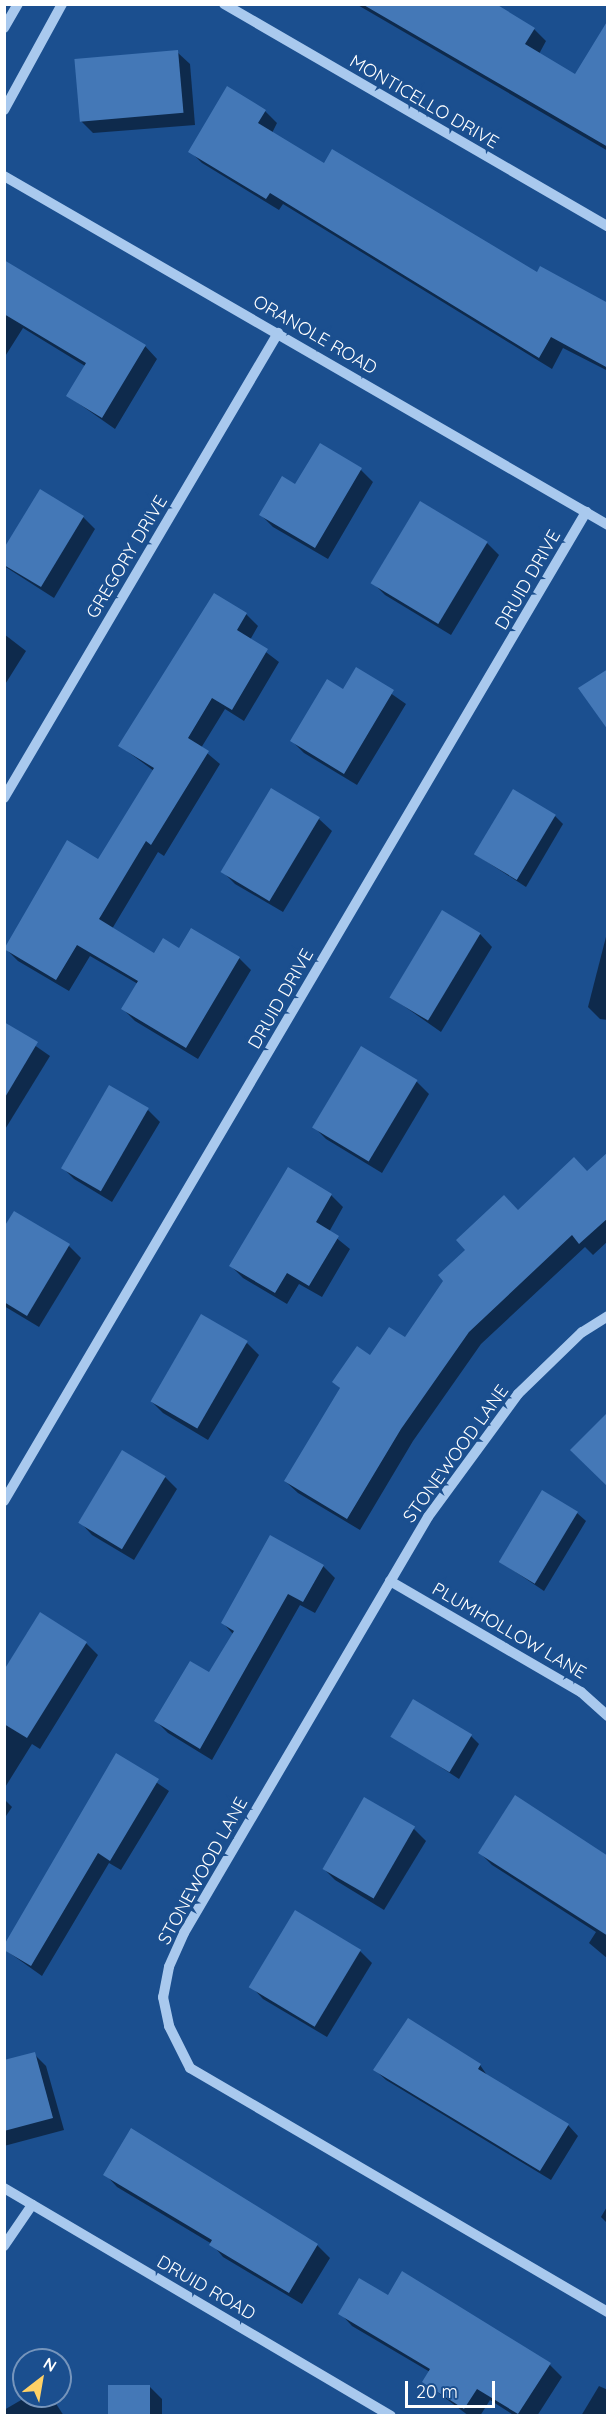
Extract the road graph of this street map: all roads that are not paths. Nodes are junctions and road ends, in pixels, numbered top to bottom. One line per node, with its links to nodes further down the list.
1 (18, 4): 4 (street)
2 (62, 4): 5 (street)
3 (224, 4): 7 (street, MONTICELLO DRIVE)
4 (4, 28)
5 (4, 110)
6 (4, 176): 8 (street, ORANOLE ROAD)
7 (608, 227)
8 (278, 333): 9 (street, ORANOLE ROAD); 11 (street, GREGORY DRIVE)
9 (586, 512): 10 (street, ORANOLE ROAD); 13 (street, DRUID DRIVE)
10 (608, 525)
11 (4, 798)
12 (608, 1316): 14 (street, STONEWOOD LANE)
13 (4, 1502)
14 (390, 1581): 15 (street, PLUMHOLLOW LANE); 19 (street, STONEWOOD LANE)
15 (608, 1716)
16 (4, 2188): 17 (street, DRUID ROAD)
17 (32, 2205): 18 (street); 20 (street, DRUID ROAD)
18 (4, 2246)
19 (608, 2312)
20 (391, 2415)

